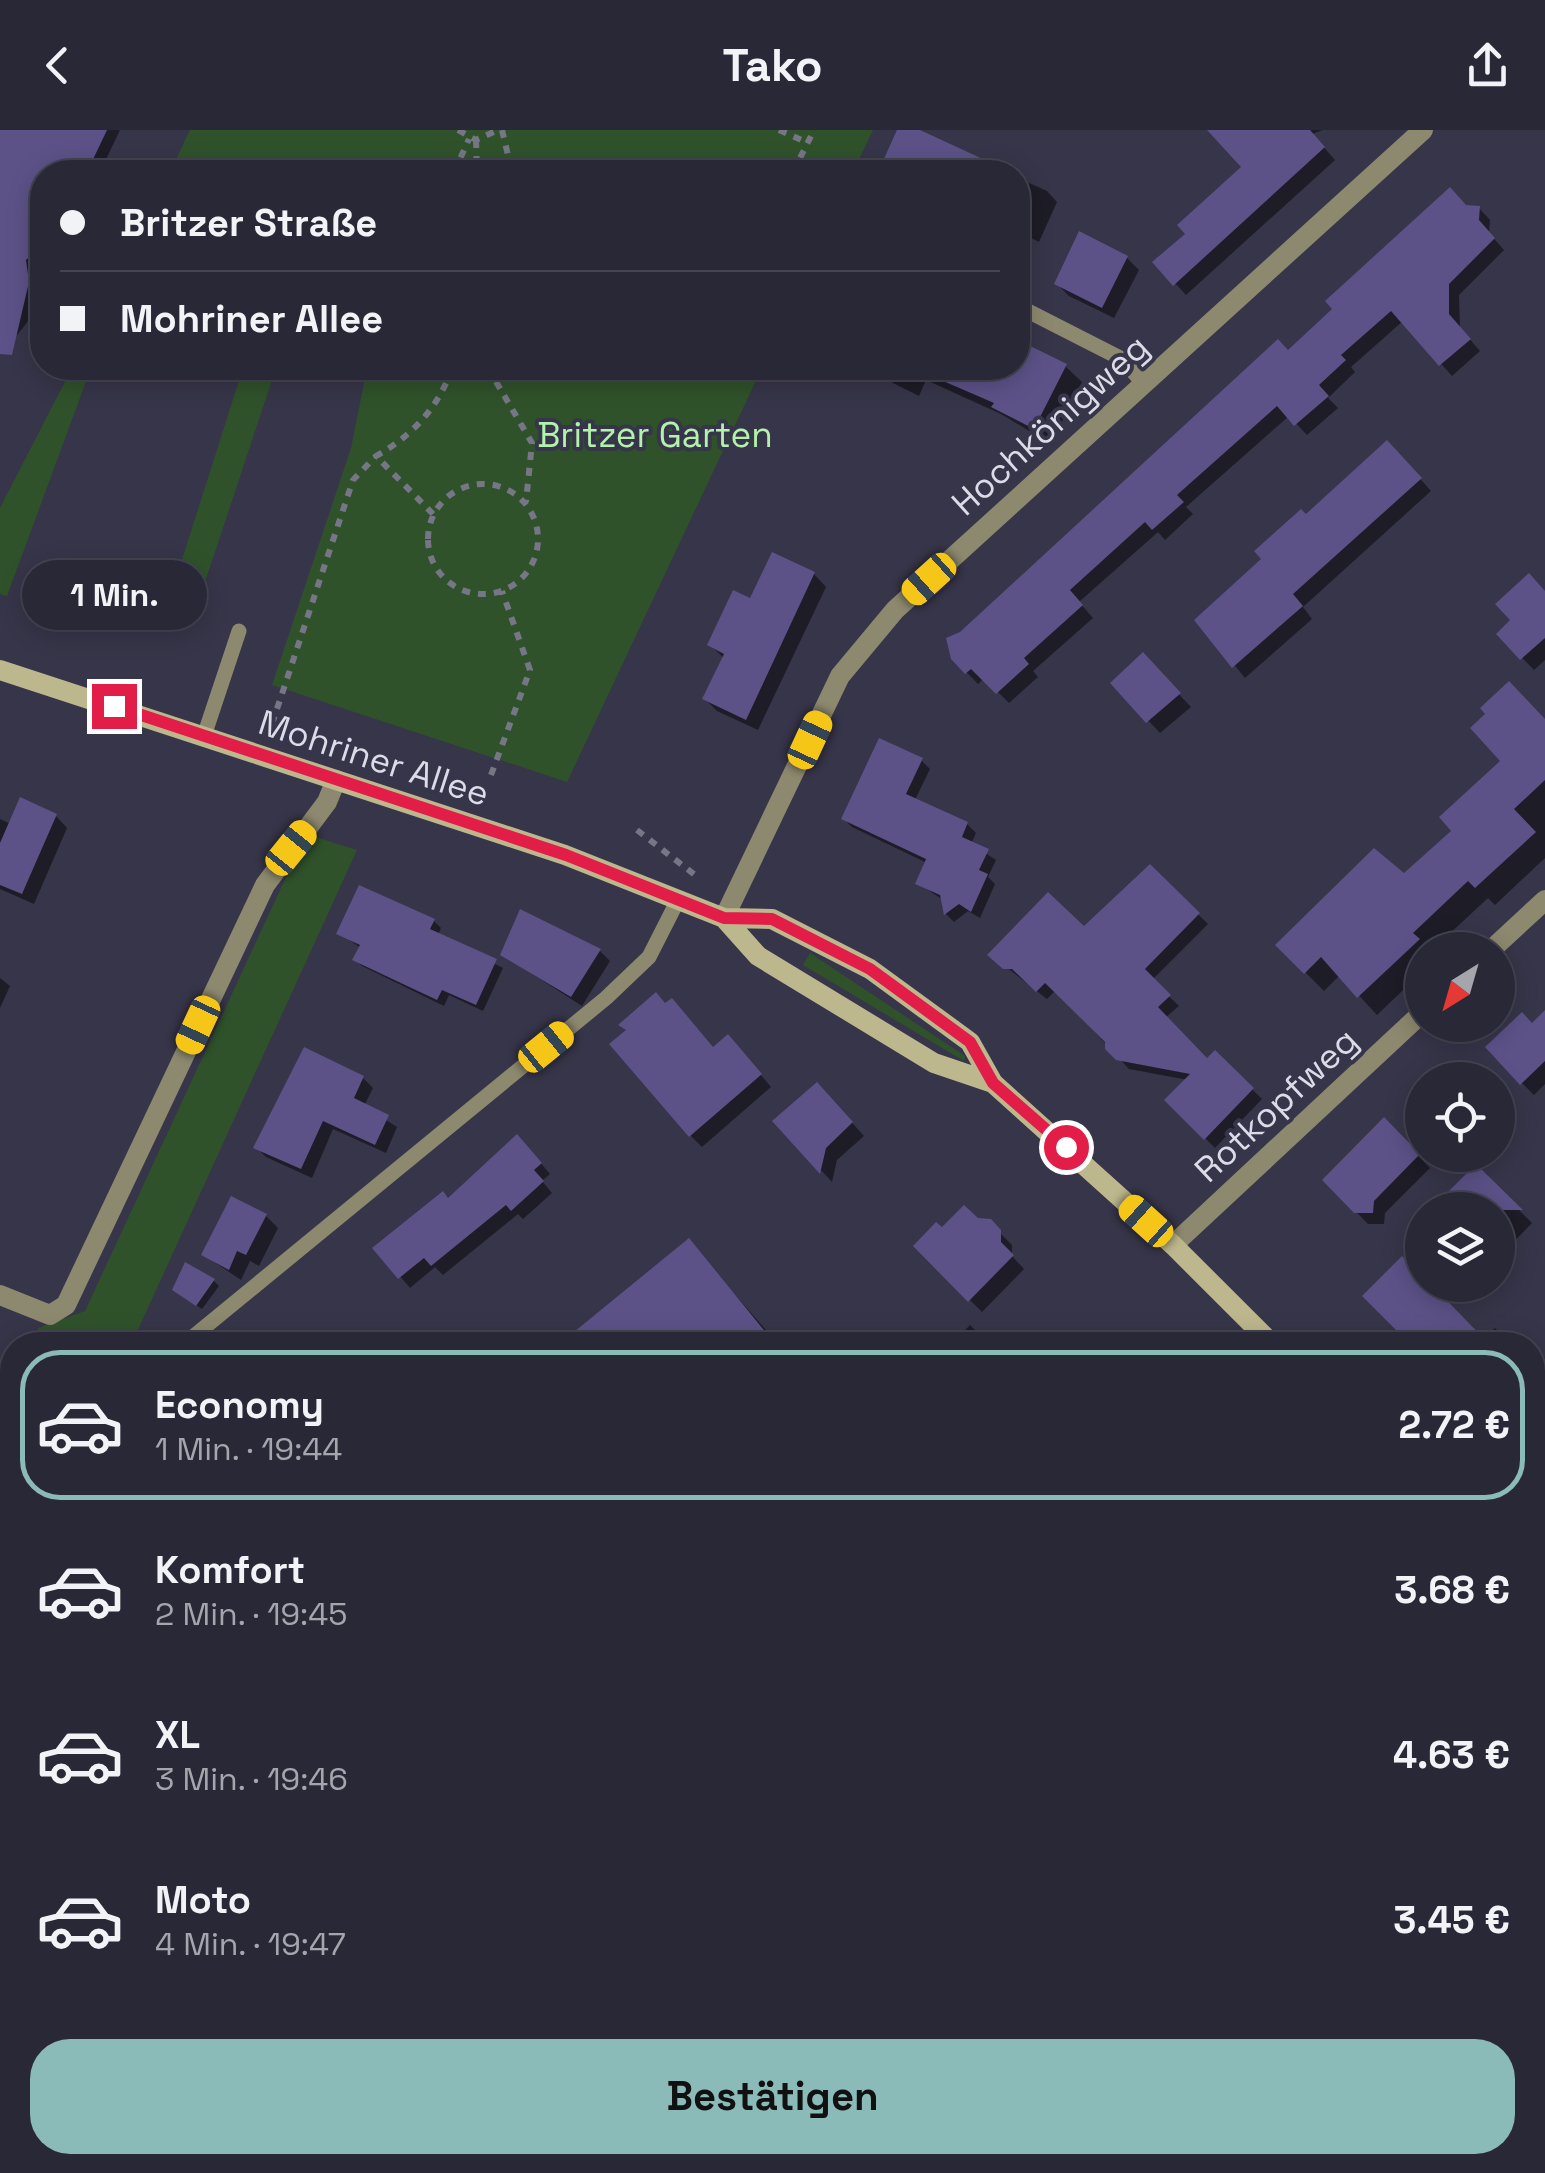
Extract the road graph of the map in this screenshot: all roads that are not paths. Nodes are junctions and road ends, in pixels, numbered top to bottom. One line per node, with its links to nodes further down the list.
1 (1423, 130): 3 (street, Hochkönigweg)
2 (1030, 312): 3 (lane)
3 (1144, 384): 10 (street, Hochkönigweg)
4 (239, 630): 6 (lane)
5 (0, 670): 6 (main road, Mohriner Allee)
6 (204, 736): 7 (main road, Mohriner Allee)
7 (336, 780): 8 (main road, Mohriner Allee); 15 (street)
8 (678, 900): 10 (main road, Mohriner Allee); 16 (lane)
9 (1545, 900): 11 (street)
10 (724, 918): 13 (main road); 13 (main road)
11 (1510, 932)
12 (1405, 1029): 14 (street, Rotkopfweg)
13 (993, 1083): 14 (main road)
14 (1174, 1245): 17 (main road)
15 (0, 1295)
16 (199, 1332)
17 (1260, 1332)

